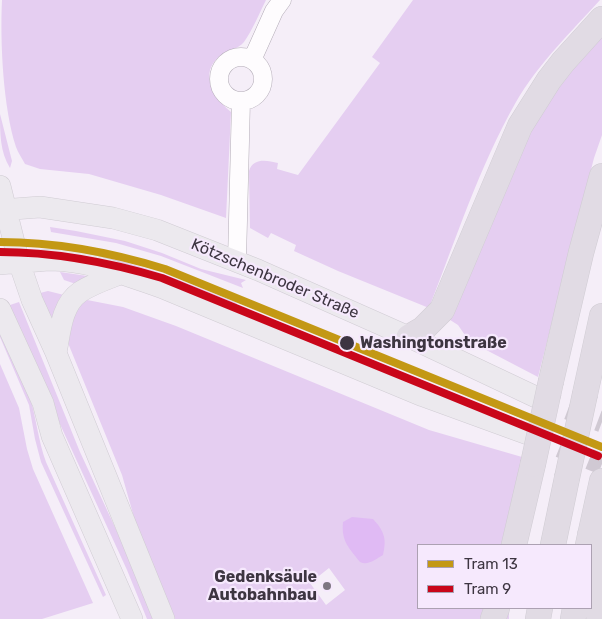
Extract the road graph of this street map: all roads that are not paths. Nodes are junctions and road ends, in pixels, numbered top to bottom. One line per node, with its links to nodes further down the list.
1 (282, 0): 3 (street)
2 (602, 19): 13 (highway)
3 (252, 60): 4 (street); 4 (street)
4 (240, 101): 8 (street)
5 (602, 176): 15 (highway)
6 (0, 186): 7 (main road)
7 (2, 210): 8 (main road, Kötzschenbroder Straße); 9 (main road)
8 (237, 260): 13 (main road, Kötzschenbroder Straße)
9 (10, 263): 10 (main road); 14 (main road)
10 (120, 274): 14 (main road); 16 (main road)
11 (0, 309): 22 (main road)
12 (602, 316): 20 (highway, bridge)
13 (409, 337): 15 (main road, Kötzschenbroder Straße)
14 (56, 353): 23 (main road)
15 (544, 389): 19 (highway, bridge)
16 (530, 435)
17 (601, 486): 18 (highway)
18 (589, 540)
19 (514, 544)
20 (553, 544)
21 (592, 564): 24 (highway)
22 (132, 619)
23 (164, 619)
24 (599, 619)

